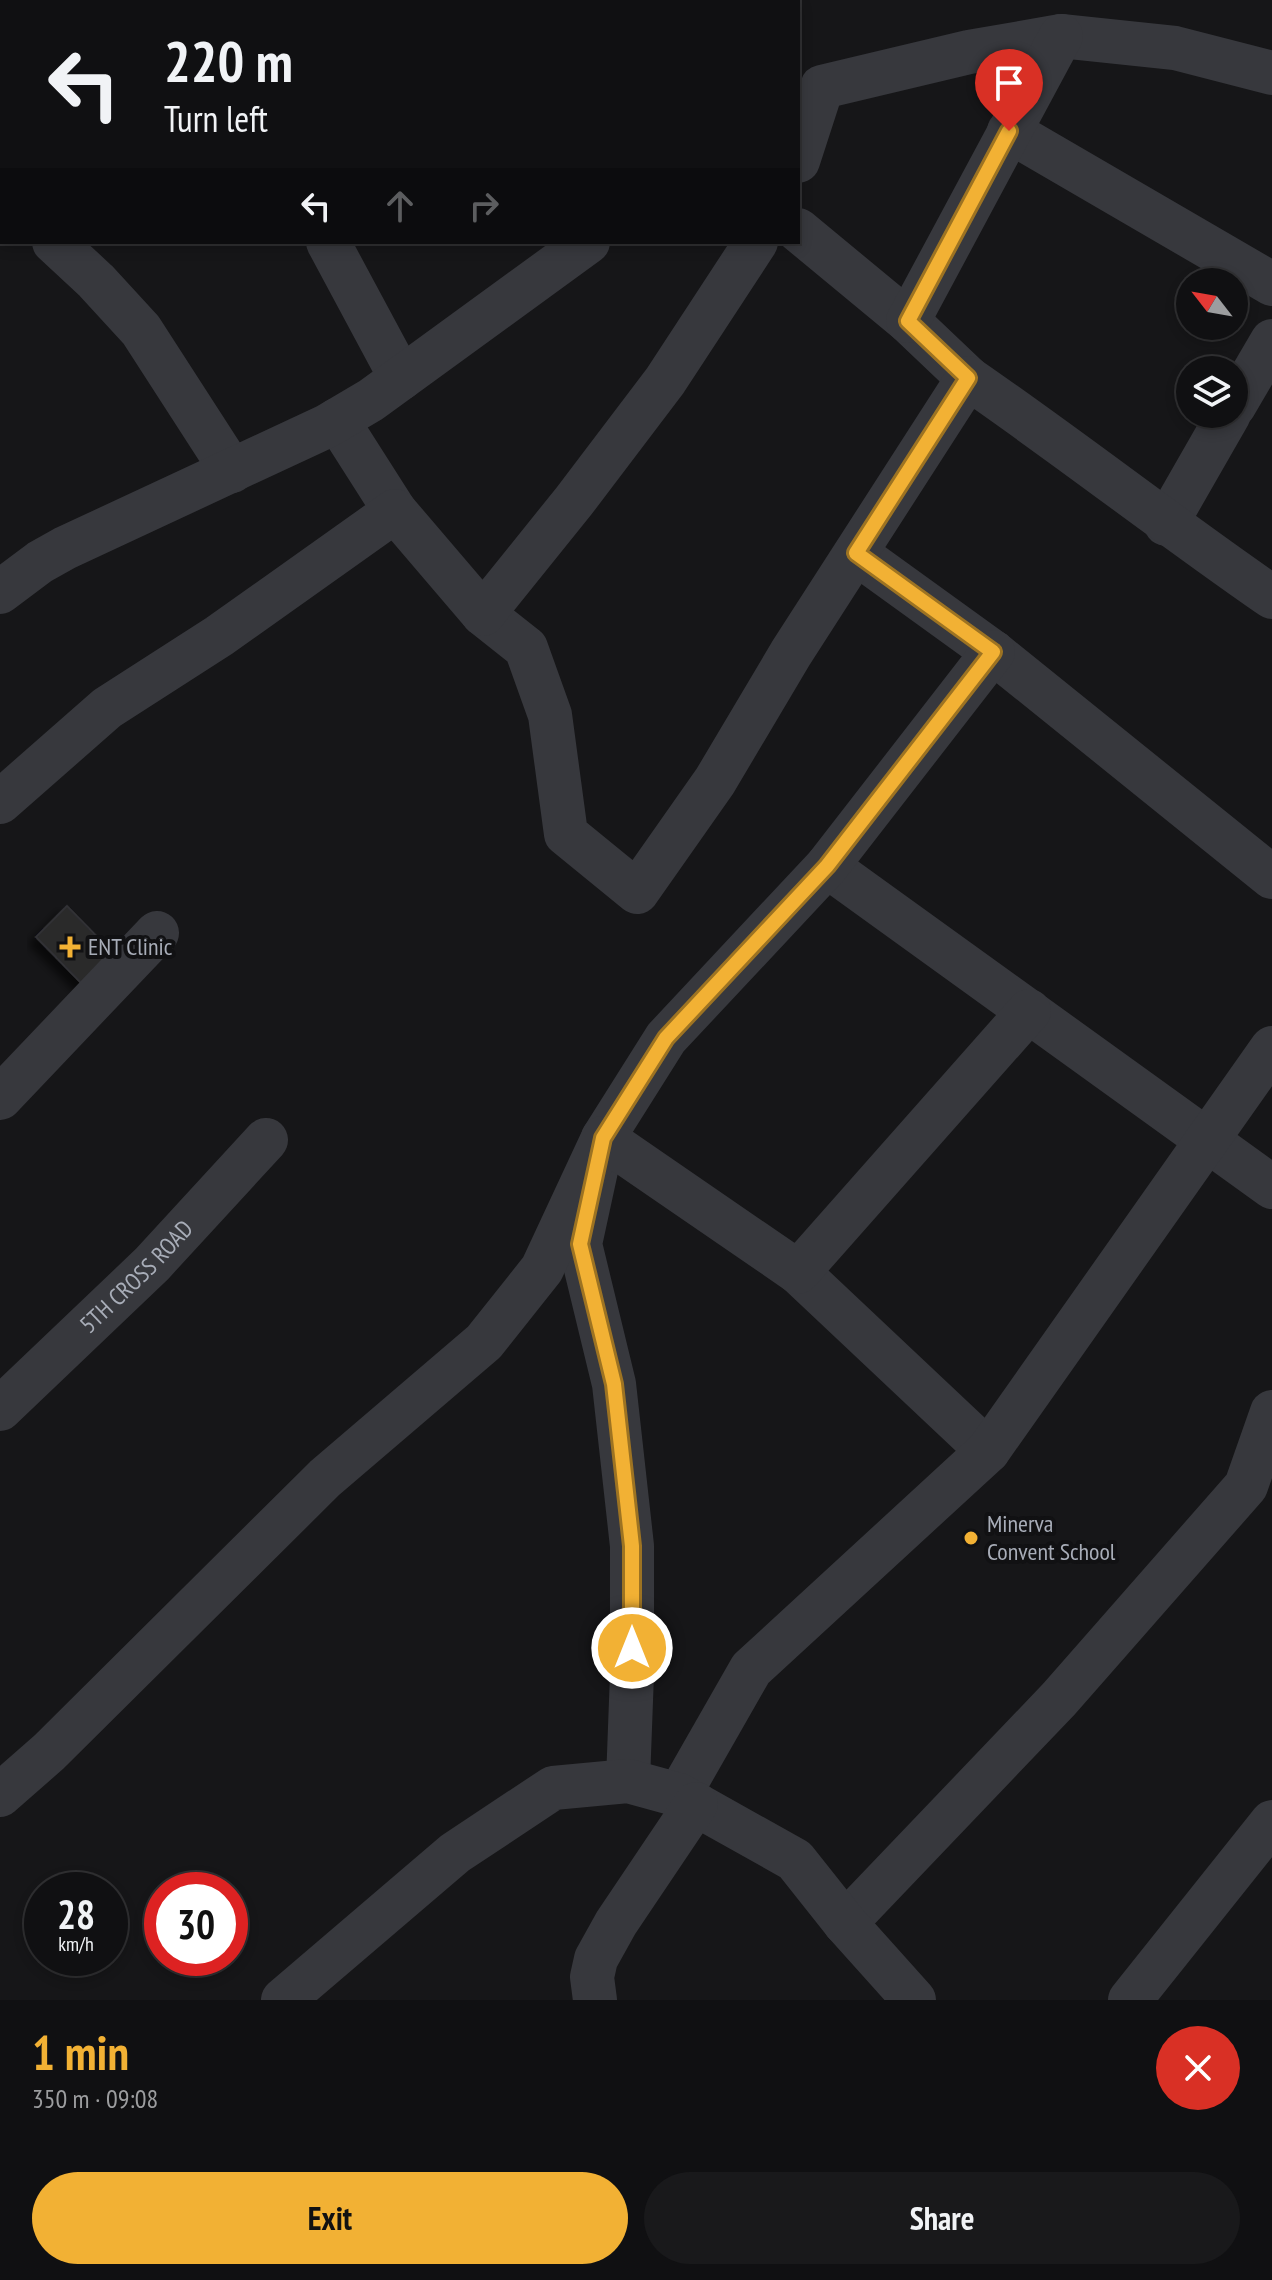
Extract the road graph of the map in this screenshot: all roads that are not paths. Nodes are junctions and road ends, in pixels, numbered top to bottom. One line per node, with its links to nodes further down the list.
1 (1061, 36): 2 (street); 3 (street); 4 (street)
2 (1272, 73)
3 (810, 92): 5 (street)
4 (1009, 131): 11 (street); 12 (street)
5 (800, 150)
6 (800, 232): 12 (street)
7 (56, 244): 19 (street)
8 (329, 244): 14 (street)
9 (585, 244): 14 (street)
10 (755, 244): 25 (street)
11 (1272, 284)
12 (908, 321): 15 (street)
13 (1272, 341): 16 (street)
14 (401, 378): 17 (street)
15 (968, 378): 21 (street); 22 (street)
16 (1248, 382)
17 (332, 423): 19 (street); 20 (street)
18 (1221, 428): 21 (street)
19 (232, 471): 23 (street)
20 (395, 511): 25 (street); 27 (street)
21 (1166, 524): 24 (street)
22 (856, 553): 25 (street); 26 (street)
23 (0, 592)
24 (1272, 597)
25 (483, 614)
26 (993, 652): 28 (street); 29 (street)
27 (0, 802)
28 (827, 866): 31 (street); 34 (street)
29 (1272, 877)
30 (157, 933): 33 (street)
31 (1029, 1011): 36 (street); 38 (street)
32 (1272, 1048): 36 (street)
33 (0, 1098)
34 (603, 1138): 38 (street); 42 (street); 43 (street)
35 (266, 1140): 39 (street, 5TH CROSS ROAD)
36 (1205, 1140): 37 (street); 41 (street)
37 (1272, 1187)
38 (798, 1272): 41 (street)
39 (0, 1409)
40 (1272, 1412): 46 (street)
41 (988, 1451): 44 (street)
42 (628, 1781): 44 (street); 47 (street)
43 (0, 1795)
44 (687, 1799): 46 (street); 48 (street)
45 (1272, 1822): 50 (street)
46 (845, 1923): 49 (street)
47 (283, 2000)
48 (595, 2000)
49 (914, 2000)
50 (1130, 2000)

